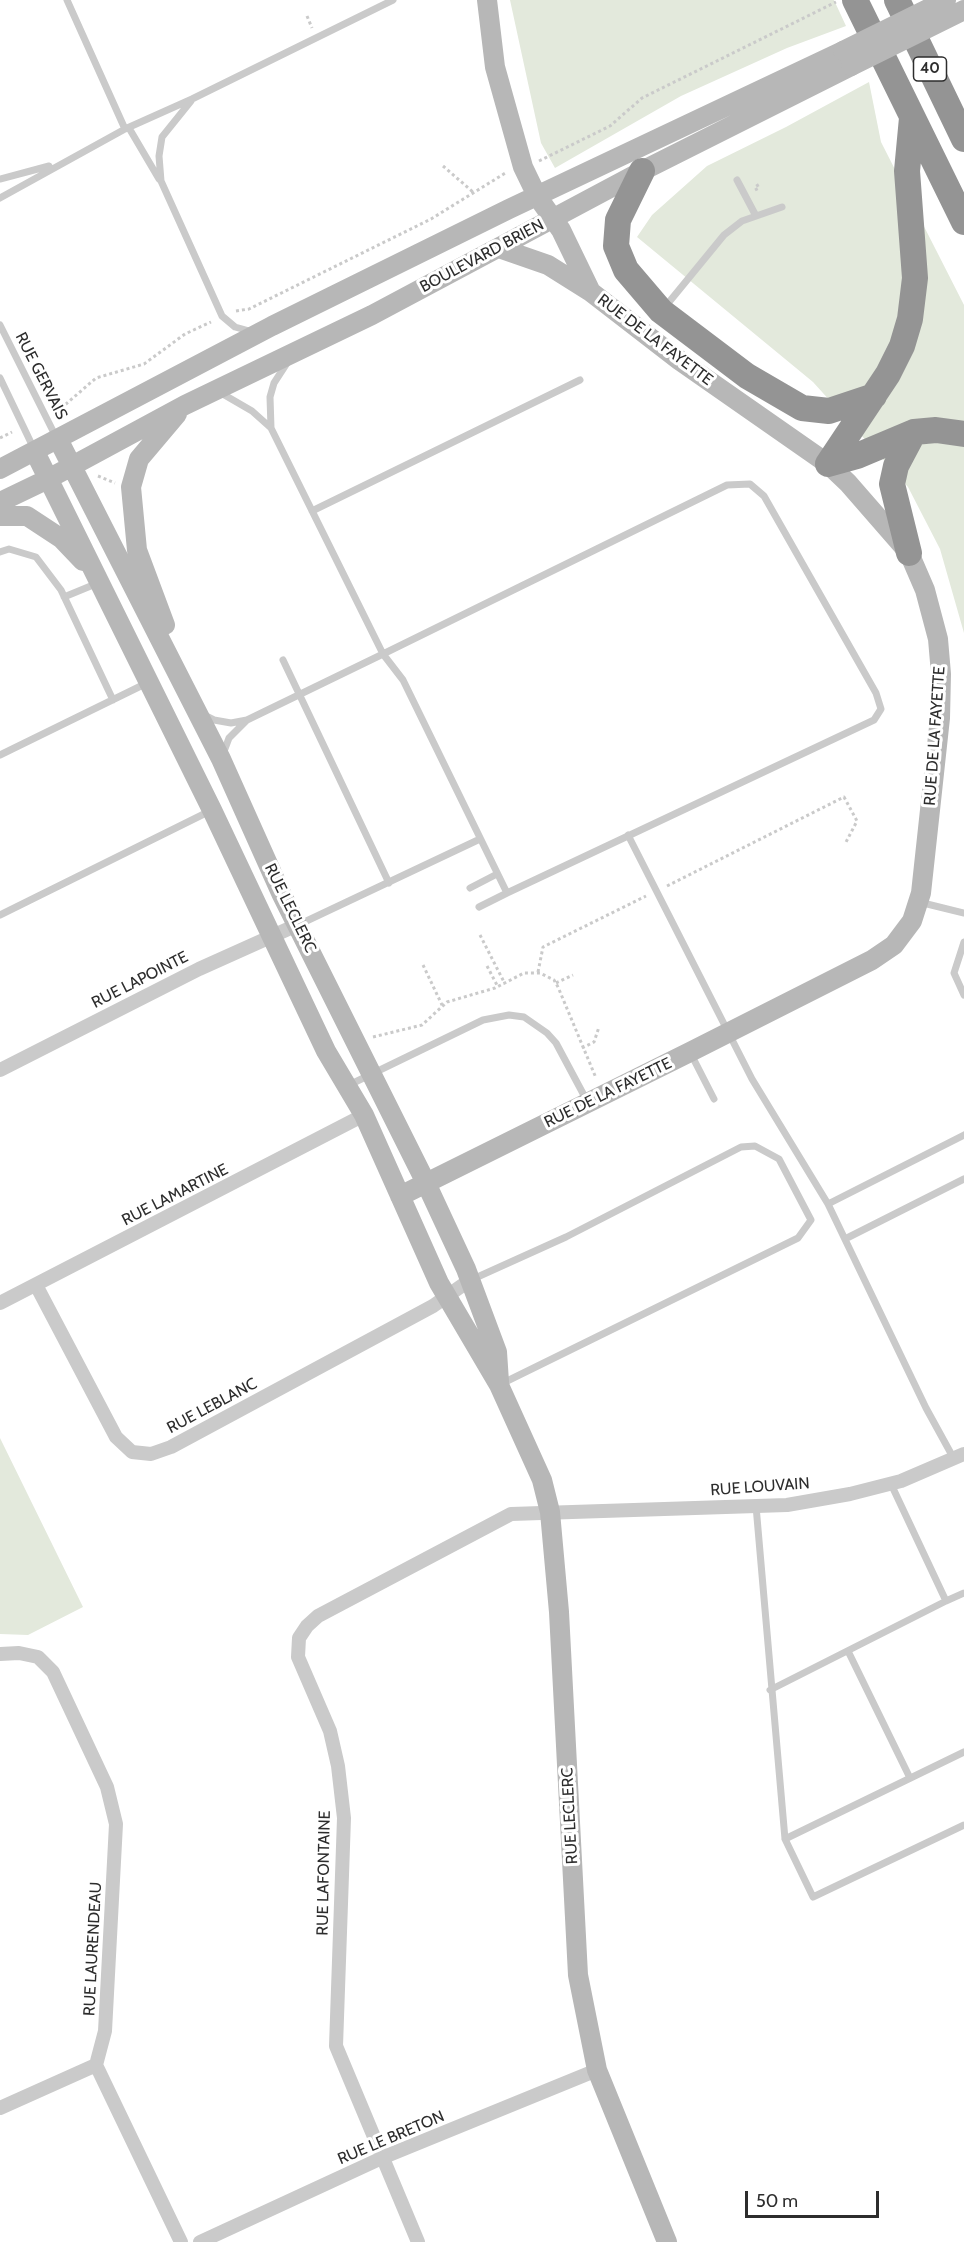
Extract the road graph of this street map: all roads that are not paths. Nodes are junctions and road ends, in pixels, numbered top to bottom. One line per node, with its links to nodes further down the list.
1 (67, 0): 11 (lane)
2 (393, 0): 9 (lane)
3 (487, 0): 18 (street, RUE DE LA FAYETTE)
4 (855, 0): 10 (highway)
5 (897, 0): 12 (highway, 40)
6 (946, 0): 8 (street, BOULEVARD BRIEN, bridge)
7 (964, 10): 8 (street, BOULEVARD BRIEN, bridge)
8 (847, 59): 14 (street, BOULEVARD BRIEN); 18 (street, BOULEVARD BRIEN)
9 (192, 99): 11 (lane); 17 (lane)
10 (912, 118): 23 (highway); 33 (highway)
11 (127, 128): 13 (lane); 17 (lane)
12 (964, 139)
13 (57, 164): 15 (lane); 19 (lane)
14 (642, 171): 22 (street, BOULEVARD BRIEN); 26 (highway)
15 (0, 179)
16 (737, 180): 21 (lane)
17 (161, 181): 28 (lane)
18 (537, 196): 22 (street, RUE DE LA FAYETTE); 28 (street, BOULEVARD BRIEN)
19 (0, 198)
20 (782, 207): 21 (lane)
21 (756, 216): 26 (lane)
22 (554, 218): 24 (street, BOULEVARD BRIEN); 25 (street, RUE DE LA FAYETTE)
23 (964, 222)
24 (499, 248): 25 (street); 29 (street, BOULEVARD BRIEN)
25 (591, 292): 40 (street, RUE DE LA FAYETTE)
26 (661, 311): 33 (highway)
27 (0, 325): 38 (lane, RUE GERVAIS)
28 (272, 326): 38 (street, BOULEVARD BRIEN)
29 (292, 354): 32 (street, BOULEVARD BRIEN); 35 (lane)
30 (0, 378): 39 (lane)
31 (580, 380): 45 (lane)
32 (217, 391): 34 (street, BOULEVARD BRIEN); 35 (lane)
33 (874, 396): 40 (highway)
34 (185, 405): 41 (street, BOULEVARD BRIEN); 53 (street)
35 (271, 428): 45 (lane)
36 (914, 432): 37 (highway); 40 (highway); 48 (highway)
37 (964, 434)
38 (58, 439): 39 (street, BOULEVARD BRIEN); 41 (street, RUE LECLERC)
39 (35, 452): 42 (street, BOULEVARD BRIEN); 43 (street, RUE LECLERC)
40 (828, 464): 48 (street, RUE DE LA FAYETTE)
41 (71, 467): 43 (street, BOULEVARD BRIEN); 53 (street, RUE LECLERC)
42 (0, 469)
43 (48, 479): 44 (street, BOULEVARD BRIEN); 49 (street, RUE LECLERC)
44 (0, 502)
45 (312, 511): 51 (lane)
46 (0, 516): 49 (street)
47 (0, 552): 50 (lane)
48 (909, 553): 68 (street, RUE DE LA FAYETTE)
49 (100, 582): 50 (lane); 54 (street, RUE LECLERC)
50 (64, 597): 56 (lane)
51 (383, 654): 55 (lane); 62 (lane); 63 (lane)
52 (283, 660): 55 (lane)
53 (174, 666): 57 (street, RUE LECLERC)
54 (149, 682): 56 (lane); 61 (street, RUE LECLERC)
55 (299, 695): 58 (lane); 65 (lane)
56 (113, 700): 59 (lane)
57 (196, 711): 58 (lane); 60 (street, RUE LECLERC)
58 (247, 720): 60 (lane)
59 (0, 755)
60 (221, 759): 72 (street, RUE LECLERC)
61 (212, 810): 71 (lane); 73 (street, RUE LECLERC)
62 (628, 835): 67 (lane); 76 (lane)
63 (480, 839): 64 (lane); 65 (lane)
64 (498, 874): 66 (lane); 67 (lane)
65 (388, 883): 72 (lane)
66 (470, 888)
67 (507, 893): 69 (lane)
68 (919, 902): 70 (lane); 76 (street, RUE DE LA FAYETTE)
69 (479, 907)
70 (964, 913)
71 (0, 915)
72 (297, 925): 73 (street, RUE LAPOINTE); 79 (street, RUE LECLERC)
73 (272, 936): 78 (street, RUE LAPOINTE); 80 (street, RUE LECLERC)
74 (964, 942): 75 (lane)
75 (964, 995)
76 (727, 1033): 77 (street, RUE DE LA FAYETTE); 88 (lane)
77 (690, 1052): 81 (lane); 82 (street, RUE DE LA FAYETTE)
78 (0, 1070)
79 (373, 1074): 80 (lane); 82 (lane); 86 (street, RUE LECLERC)
80 (347, 1086): 83 (street, RUE LECLERC)
81 (714, 1099)
82 (588, 1104): 86 (street, RUE DE LA FAYETTE)
83 (364, 1115): 87 (street, RUE LECLERC); 91 (street, RUE LAMARTINE)
84 (964, 1135): 88 (lane)
85 (964, 1179): 89 (lane)
86 (426, 1183): 87 (street, RUE DE LA FAYETTE); 90 (street, RUE LECLERC)
87 (400, 1196): 92 (street, RUE LECLERC)
88 (828, 1204): 89 (lane)
89 (845, 1239): 95 (lane)
90 (470, 1280): 92 (street, RUE LEBLANC); 94 (street, RUE LECLERC); 94 (lane)
91 (36, 1286): 92 (street, RUE LEBLANC); 93 (street, RUE LAMARTINE)
92 (447, 1297): 94 (street, RUE LECLERC)
93 (0, 1303)
94 (499, 1385): 98 (street, RUE LECLERC)
95 (959, 1456): 96 (street, RUE LOUVAIN)
96 (891, 1484): 97 (street, RUE LOUVAIN); 100 (lane)
97 (756, 1506): 98 (street, RUE LOUVAIN); 103 (lane)
98 (550, 1512): 109 (street, RUE LECLERC); 111 (street, RUE LAFONTAINE)
99 (964, 1593): 100 (lane)
100 (946, 1601): 101 (lane)
101 (848, 1651): 103 (lane); 105 (lane)
102 (0, 1654): 108 (street, RUE LAURENDEAU)
103 (770, 1690): 107 (lane)
104 (964, 1752): 105 (lane)
105 (910, 1778): 107 (lane)
106 (964, 1825): 107 (lane)
107 (784, 1839)
108 (96, 2065): 110 (street); 112 (street)
109 (597, 2070): 111 (street, RUE LE BRETON); 115 (street, RUE LECLERC)
110 (0, 2108)
111 (384, 2157): 113 (street, RUE LE BRETON); 114 (street, RUE LAFONTAINE)
112 (181, 2242)
113 (200, 2242)
114 (418, 2242)
115 (668, 2242)

